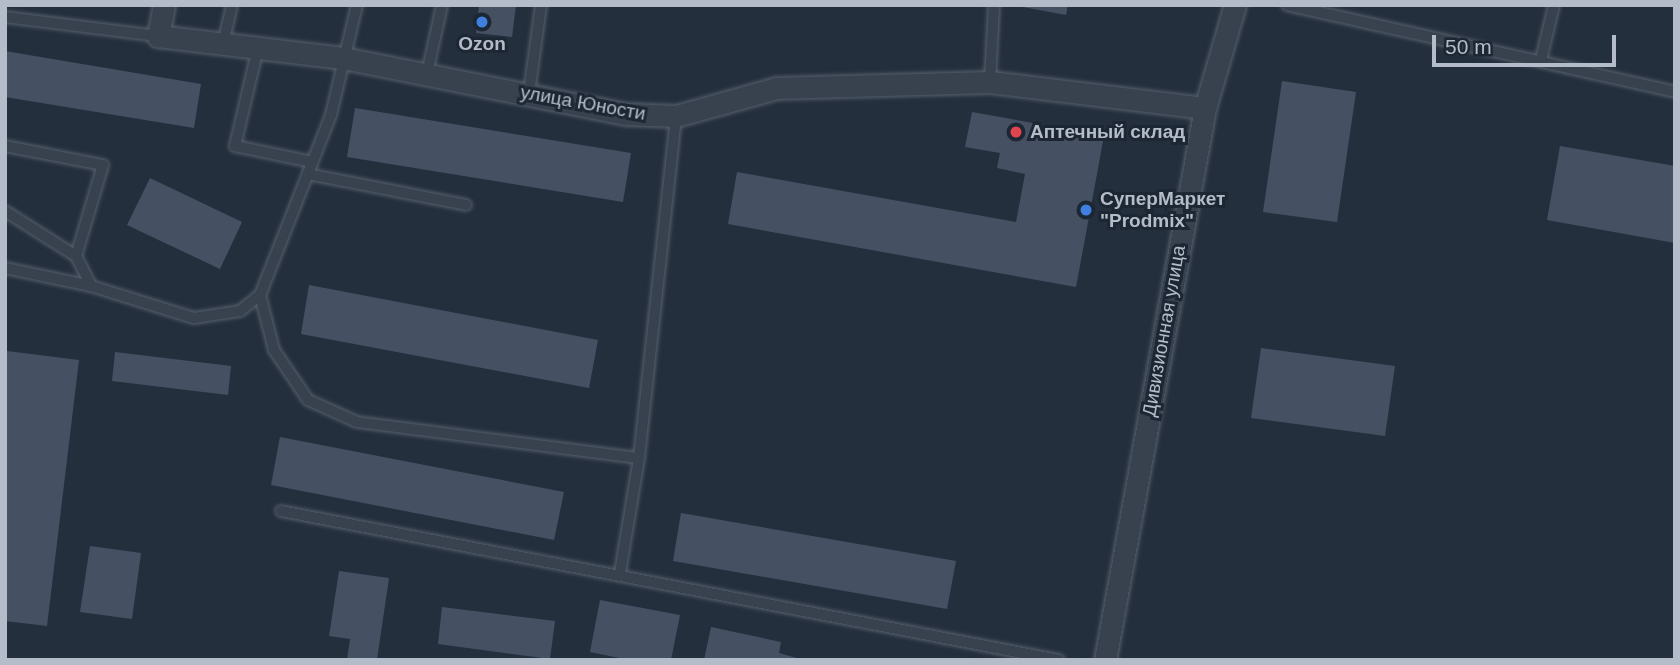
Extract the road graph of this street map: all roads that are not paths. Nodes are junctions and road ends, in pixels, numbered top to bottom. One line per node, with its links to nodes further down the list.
1 (164, 5): 11 (street)
2 (232, 5): 12 (lane)
3 (358, 5): 14 (lane)
4 (442, 5): 16 (lane)
5 (541, 5): 19 (lane)
6 (994, 5): 17 (lane)
7 (1235, 5): 20 (street, Дивизионная улица)
8 (1287, 5): 15 (lane)
9 (1555, 5): 15 (lane)
10 (5, 17): 11 (lane)
11 (158, 36): 12 (street, улица Юности)
12 (223, 44): 13 (street, улица Юности)
13 (258, 48): 14 (street, улица Юности); 23 (lane)
14 (343, 58): 16 (street, улица Юности); 23 (lane)
15 (1541, 60): 18 (lane)
16 (426, 78): 19 (street, улица Юности)
17 (990, 82): 20 (street, улица Юности); 21 (street, улица Юности)
18 (1675, 92)
19 (529, 93): 21 (street, улица Юности)
20 (1205, 108): 35 (street, Дивизионная улица)
21 (676, 116): 31 (lane)
22 (5, 146): 27 (lane)
23 (312, 162): 24 (lane)
24 (308, 173): 25 (lane); 30 (lane)
25 (466, 205)
26 (5, 211): 27 (lane)
27 (76, 256): 29 (lane)
28 (5, 268): 29 (lane)
29 (91, 286): 30 (lane)
30 (260, 295): 31 (lane)
31 (639, 458): 33 (lane)
32 (281, 511): 33 (lane)
33 (620, 573): 34 (lane)
34 (1059, 660)
35 (1105, 660)

